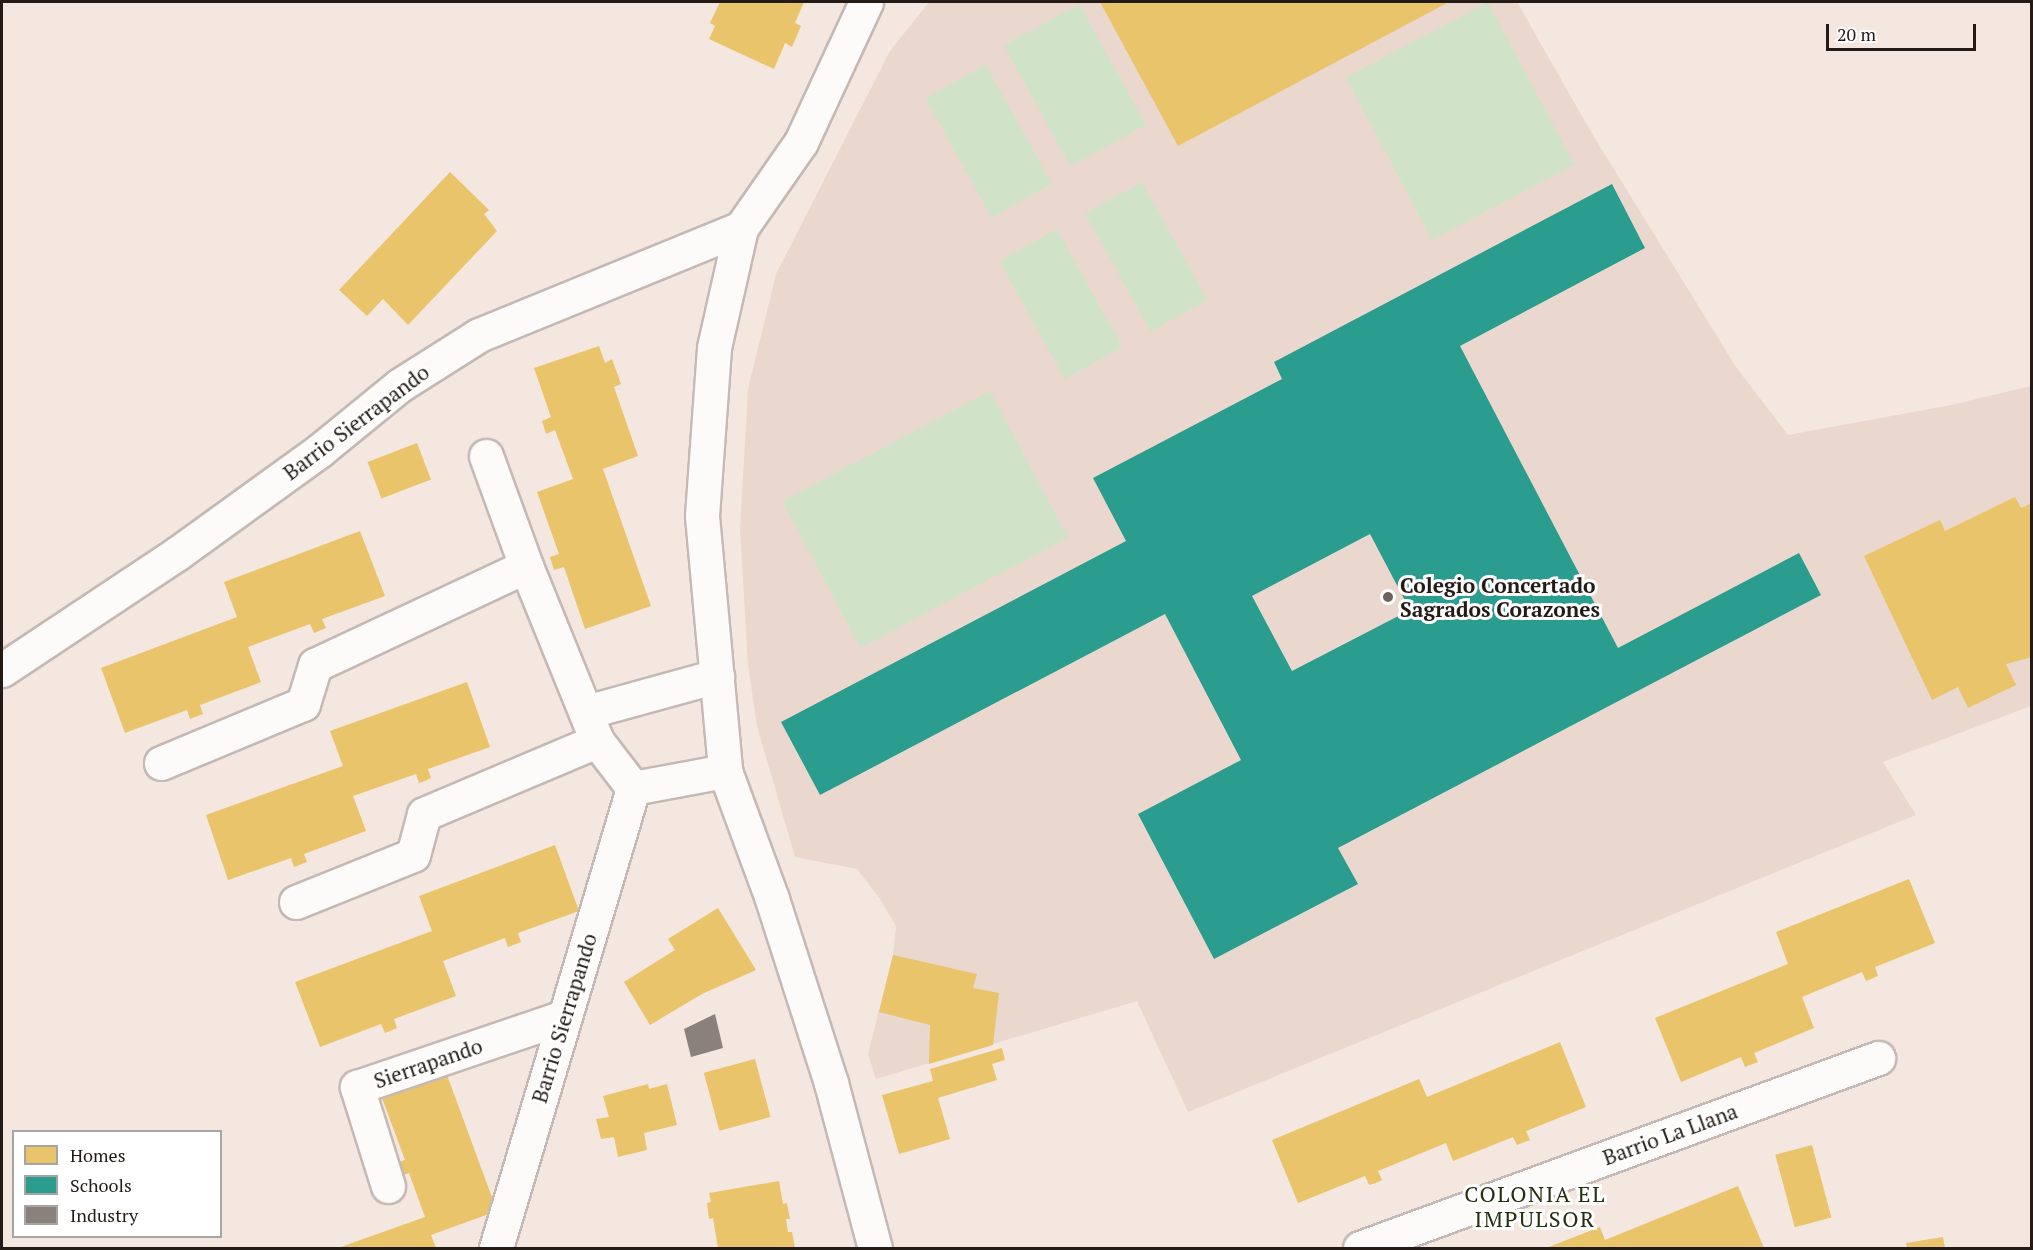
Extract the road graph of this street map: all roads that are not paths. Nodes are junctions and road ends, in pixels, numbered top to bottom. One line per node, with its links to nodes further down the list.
1 (866, 2): 2 (street)
2 (741, 228): 5 (street, Barrio Sierrapando); 6 (street)
3 (486, 456): 4 (street)
4 (526, 566): 7 (street); 8 (street)
5 (2, 670)
6 (717, 676): 7 (street); 9 (street)
7 (591, 726): 10 (street); 11 (street)
8 (160, 763)
9 (726, 771): 10 (street); 16 (street)
10 (633, 788): 12 (street, Barrio Sierrapando)
11 (296, 902)
12 (564, 1017): 14 (street, Sierrapando); 15 (street, Barrio Sierrapando)
13 (1878, 1058): 17 (street, Barrio La Llana)
14 (388, 1186)
15 (496, 1248)
16 (874, 1248)
17 (1360, 1248)

